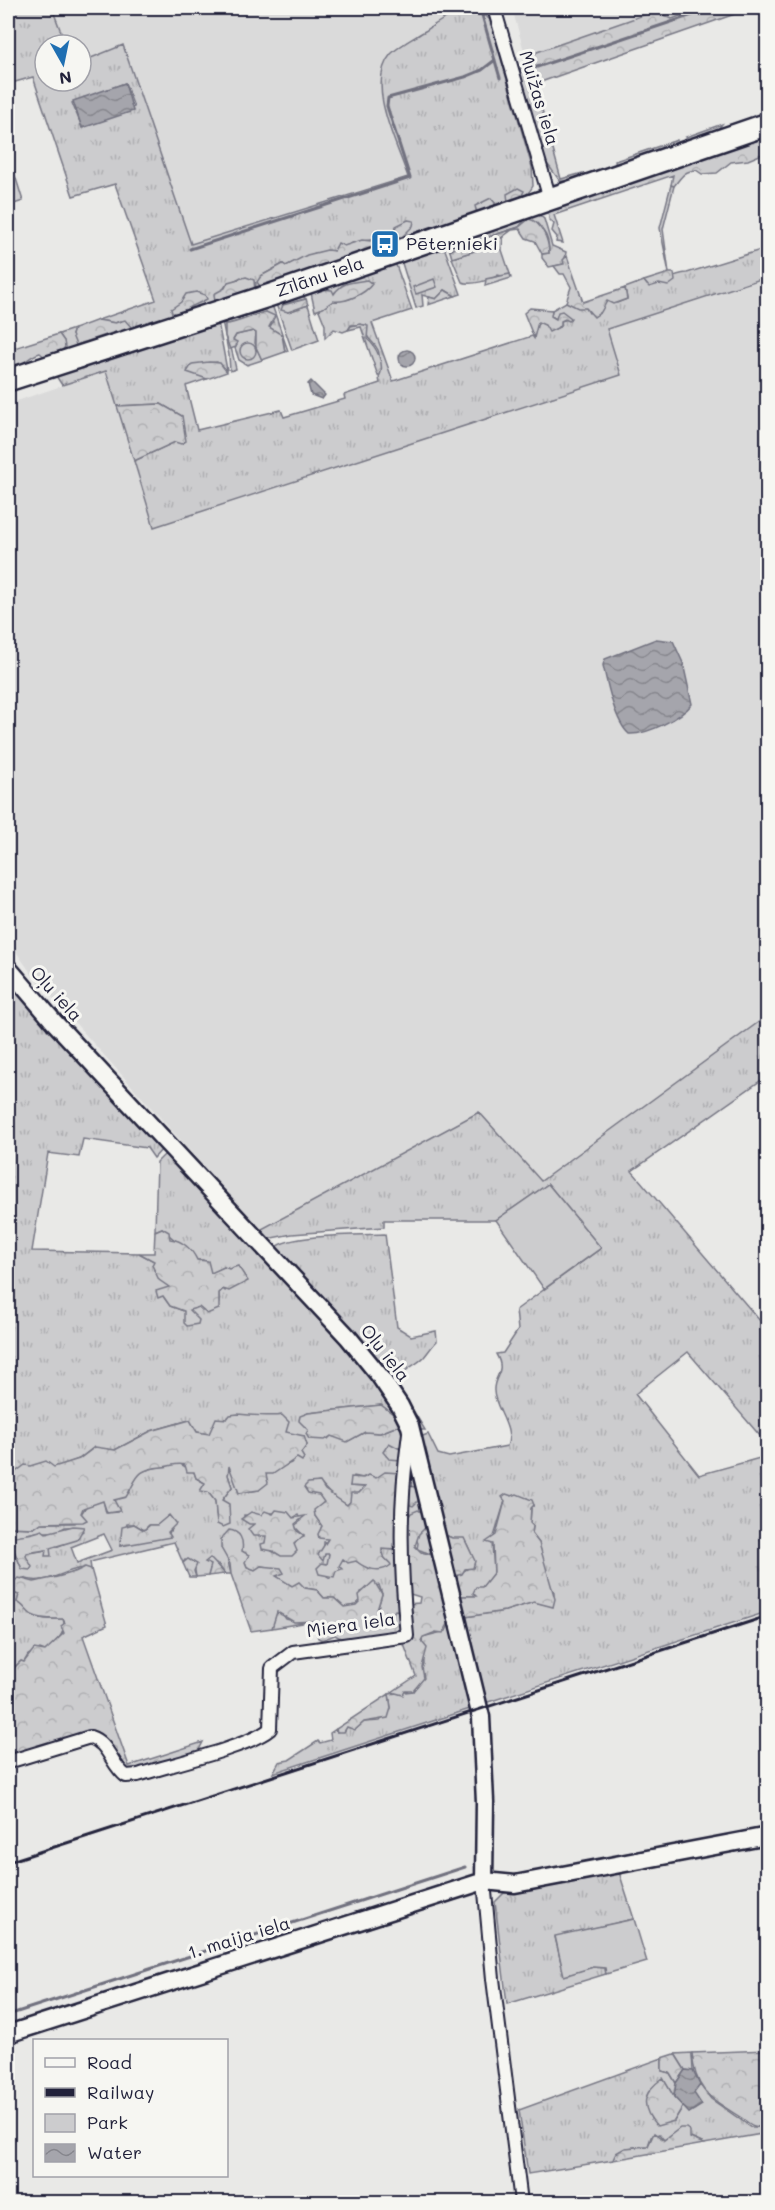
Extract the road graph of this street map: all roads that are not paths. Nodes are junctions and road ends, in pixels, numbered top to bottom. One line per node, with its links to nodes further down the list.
1 (494, 8): 3 (street, Muižas iela)
2 (768, 124): 3 (highway, Zīlānu iela)
3 (550, 199): 4 (highway, Zīlānu iela)
4 (8, 380)
5 (8, 968): 6 (street, Oļu iela)
6 (410, 1426): 7 (street, Miera iela); 9 (street, Oļu iela)
7 (8, 1762)
8 (768, 1836): 9 (street)
9 (484, 1881): 10 (street, 1. maija iela); 11 (street)
10 (8, 2034)
11 (521, 2202)

